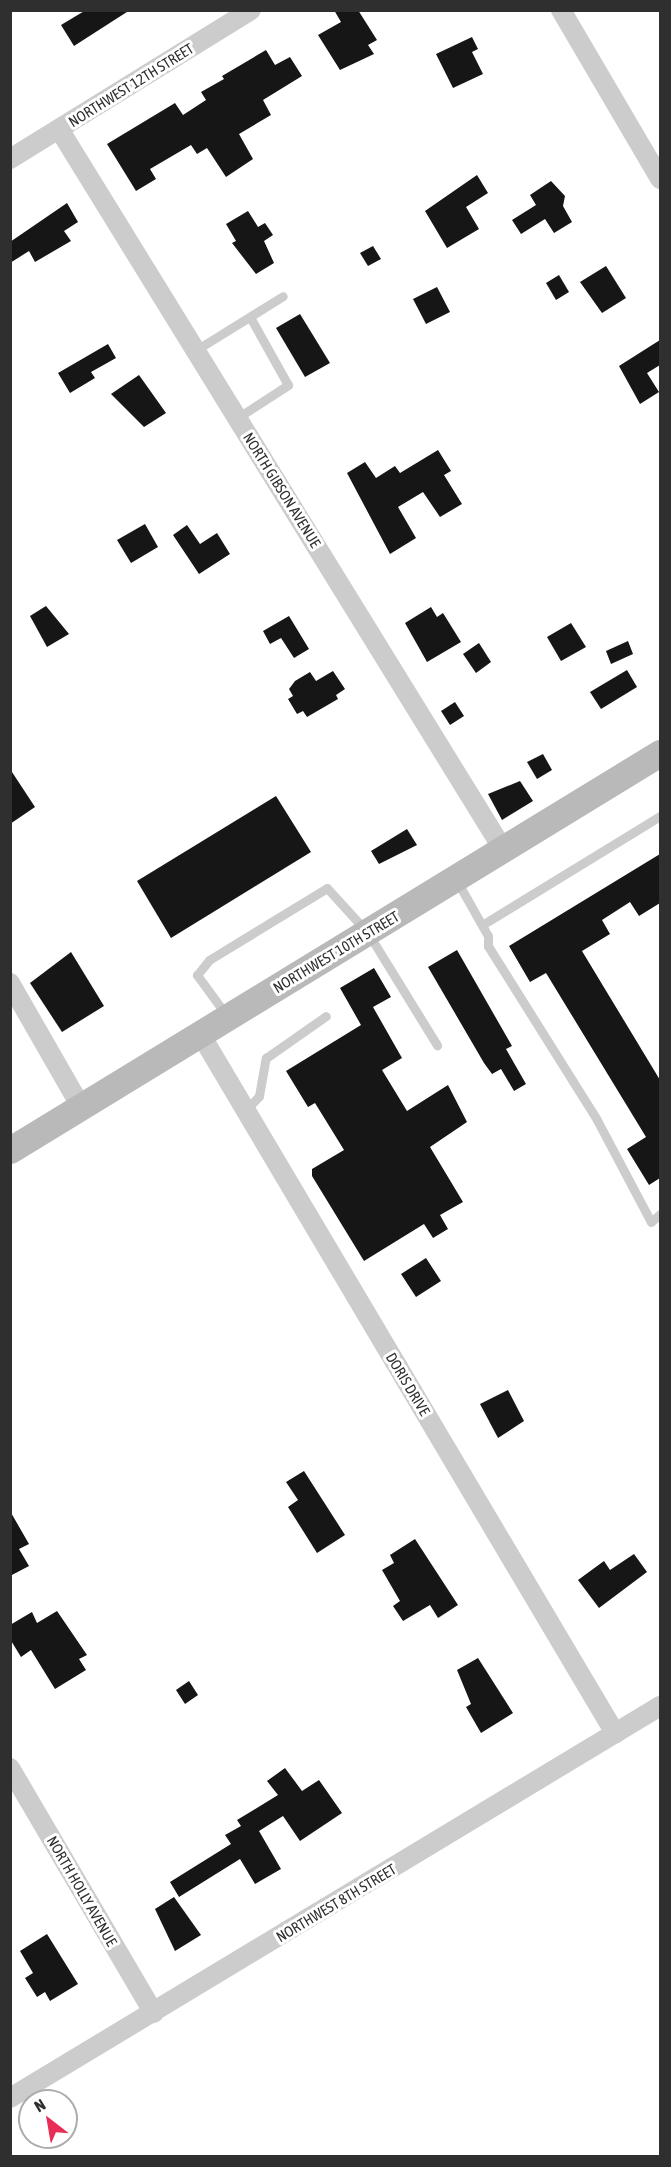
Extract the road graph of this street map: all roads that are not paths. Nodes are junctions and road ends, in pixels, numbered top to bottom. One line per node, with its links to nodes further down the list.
1 (251, 10): 3 (street, NORTHWEST 12TH STREET)
2 (561, 10): 5 (street)
3 (59, 129): 4 (street, NORTHWEST 12TH STREET); 8 (street, NORTH GIBSON AVENUE)
4 (10, 159)
5 (660, 179)
6 (283, 296): 7 (lane)
7 (250, 317): 8 (lane); 9 (lane)
8 (195, 350): 9 (street, NORTH GIBSON AVENUE)
9 (237, 418): 12 (street, NORTH GIBSON AVENUE)
10 (660, 753): 12 (main road, NORTHWEST 10TH STREET)
11 (660, 816): 14 (lane)
12 (504, 851): 13 (main road, NORTHWEST 10TH STREET)
13 (456, 879): 14 (lane); 15 (main road, NORTHWEST 10TH STREET)
14 (482, 925): 24 (lane)
15 (368, 933): 18 (main road, NORTHWEST 10TH STREET); 18 (lane); 20 (lane)
16 (10, 983): 21 (street)
17 (326, 1016): 22 (lane)
18 (229, 1018): 19 (main road, NORTHWEST 10TH STREET)
19 (201, 1035): 21 (main road, NORTHWEST 10TH STREET); 22 (street, DORIS DRIVE)
20 (437, 1044)
21 (81, 1107): 23 (main road, NORTHWEST 10TH STREET)
22 (246, 1110): 26 (street, DORIS DRIVE)
23 (10, 1150)
24 (660, 1214)
25 (660, 1706): 26 (street, NORTHWEST 8TH STREET)
26 (615, 1733): 28 (street, NORTHWEST 8TH STREET)
27 (10, 1768): 28 (street, NORTH HOLLY AVENUE)
28 (154, 2013): 29 (street, NORTHWEST 8TH STREET)
29 (10, 2098)

